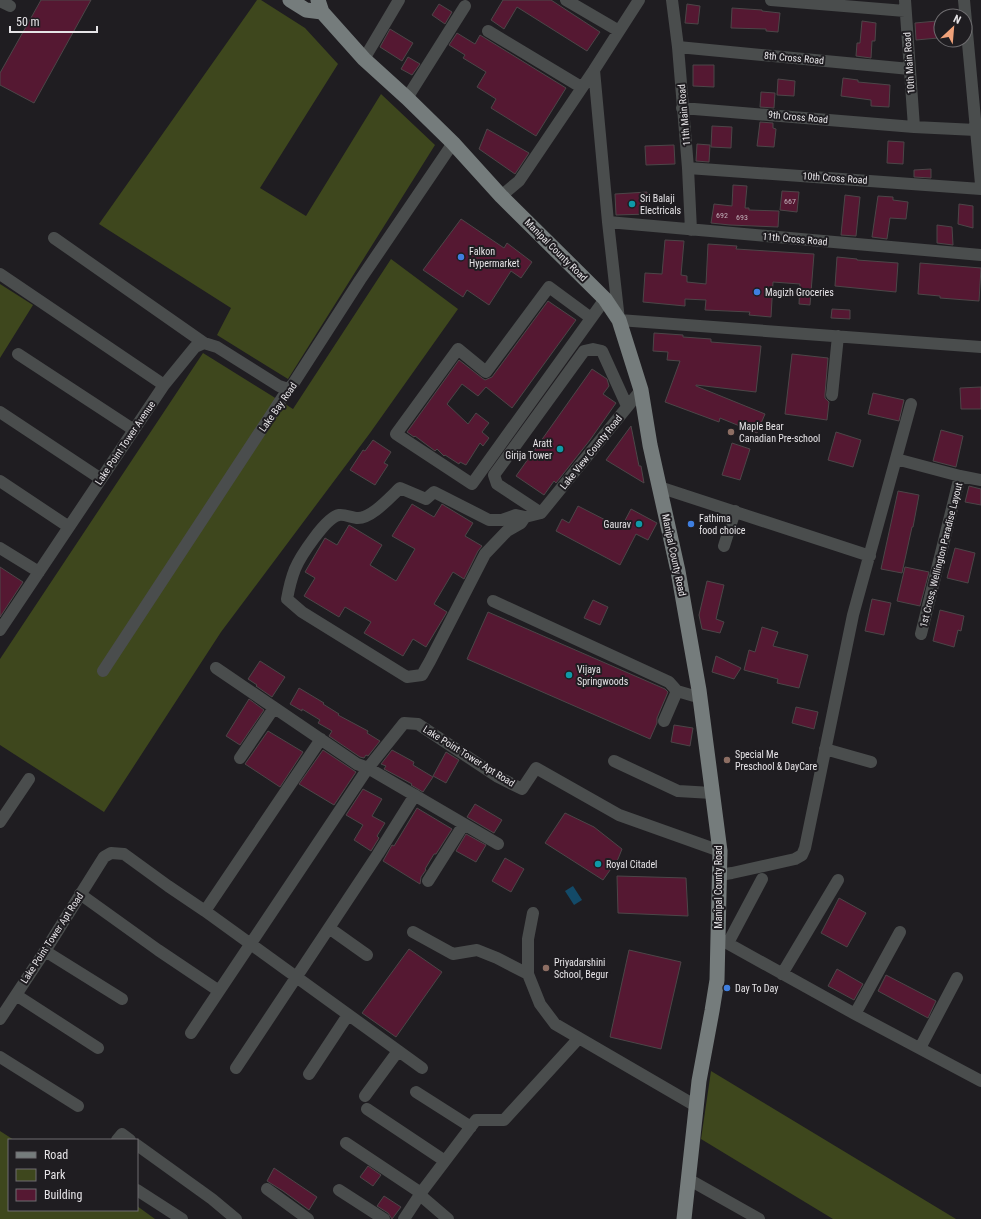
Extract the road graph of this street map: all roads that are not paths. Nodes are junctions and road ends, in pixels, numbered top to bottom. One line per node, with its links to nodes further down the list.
1 (290, 0): 8 (main road)
2 (399, 0): 14 (street)
3 (566, 0): 12 (street)
4 (639, 0): 12 (street)
5 (672, 0): 13 (street, 11th Main Road)
6 (771, 0): 10 (street)
7 (964, 0): 21 (street)
8 (320, 6): 14 (main road, Manipal County Road)
9 (465, 6): 18 (street)
10 (905, 6): 15 (street, 10th Main Road)
11 (488, 31): 17 (street)
12 (619, 31): 16 (street)
13 (678, 47): 15 (street, 8th Cross Road); 19 (street, 11th Main Road)
14 (364, 59): 18 (main road, Manipal County Road)
15 (910, 69): 20 (street, 10th Main Road)
16 (594, 70): 17 (street); 27 (street)
17 (581, 87): 26 (street)
18 (407, 98): 22 (main road, Manipal County Road)
19 (682, 108): 20 (street, 9th Cross Road); 23 (street, 11th Main Road)
20 (914, 127): 21 (street, 9th Cross Road)
21 (976, 130): 24 (street)
22 (453, 142): 26 (main road, Manipal County Road); 40 (street, Lake Bay Road)
23 (688, 168): 25 (street, 10th Cross Road); 28 (street, 11th Main Road)
24 (981, 184)
25 (981, 189)
26 (501, 196): 32 (main road, Manipal County Road)
27 (608, 222): 28 (street, 11th Cross Road); 34 (street)
28 (692, 230): 30 (street, 11th Cross Road)
29 (54, 238): 36 (street)
30 (981, 255)
31 (0, 274): 39 (street)
32 (605, 299): 33 (street); 34 (main road, Manipal County Road)
33 (591, 318): 33 (street)
34 (619, 320): 35 (street); 41 (main road, Manipal County Road)
35 (838, 336): 37 (street); 42 (street)
36 (204, 343): 39 (street, Lake Point Tower Avenue); 40 (street)
37 (981, 347)
38 (18, 354): 46 (street)
39 (164, 385): 46 (street, Lake Point Tower Avenue)
40 (288, 389): 65 (street, Lake Bay Road)
41 (641, 390): 44 (street, Lake View County Road); 52 (main road, Manipal County Road)
42 (832, 395)
43 (911, 404): 47 (street)
44 (627, 406): 54 (street, Lake View County Road); 54 (street)
45 (0, 412): 49 (street)
46 (134, 430): 49 (street, Lake Point Tower Avenue)
47 (896, 459): 48 (street); 59 (street)
48 (960, 476): 50 (street); 63 (street, 1st Cross, Wellington Paradise Layout)
49 (101, 479): 56 (street, Lake Point Tower Avenue)
50 (981, 480)
51 (0, 482): 56 (street)
52 (659, 486): 53 (street); 67 (main road, Manipal County Road)
53 (735, 511): 57 (street); 59 (street)
54 (541, 513): 55 (street)
55 (505, 526): 55 (street)
56 (69, 527): 60 (street, Lake Point Tower Avenue)
57 (724, 546)
58 (0, 548): 60 (street)
59 (870, 556): 71 (street)
60 (39, 572): 62 (street, Lake Point Tower Avenue)
61 (493, 601): 66 (street)
62 (0, 628)
63 (921, 634)
64 (216, 668): 68 (street)
65 (103, 671)
66 (673, 686): 67 (street); 69 (street)
67 (700, 694): 77 (main road, Manipal County Road)
68 (274, 708): 70 (street); 72 (street)
69 (664, 722)
70 (321, 739): 75 (street); 88 (street)
71 (825, 749): 74 (street); 83 (street)
72 (240, 758)
73 (614, 761): 77 (street)
74 (871, 762)
75 (368, 768): 78 (street); 82 (street, Lake Point Tower Apt Road); 94 (street)
76 (29, 780): 79 (street)
77 (712, 793): 82 (main road, Manipal County Road)
78 (416, 795): 80 (street); 90 (street)
79 (0, 822)
80 (464, 824): 81 (street); 86 (street)
81 (498, 844)
82 (720, 851): 83 (main road, Manipal County Road)
83 (719, 875): 93 (main road, Manipal County Road)
84 (762, 879): 93 (street)
85 (838, 880): 98 (street)
86 (428, 881)
87 (80, 894): 88 (street, Lake Point Tower Apt Road); 95 (street, Lake Point Tower Apt Road); 101 (street)
88 (205, 911): 94 (street)
89 (532, 913): 97 (street)
90 (329, 928): 96 (street); 99 (street)
91 (413, 932): 97 (street)
92 (900, 932): 104 (street)
93 (723, 941): 98 (street); 120 (main road, Manipal County Road)
94 (251, 944): 99 (street); 101 (street)
95 (45, 951): 102 (street, Lake Point Tower Apt Road); 103 (street)
96 (367, 955)
97 (528, 974): 108 (street)
98 (782, 974): 104 (street)
99 (296, 977): 105 (street); 113 (street)
100 (957, 978): 110 (street)
101 (219, 990): 107 (street)
102 (16, 994): 106 (street, Lake Point Tower Apt Road); 109 (street)
103 (122, 999)
104 (855, 1014): 110 (street)
105 (348, 1015): 111 (street); 115 (street)
106 (0, 1019)
107 (191, 1033)
108 (579, 1038): 120 (street); 122 (street)
109 (98, 1048)
110 (920, 1048): 116 (street)
111 (398, 1051): 114 (street); 118 (street)
112 (0, 1057): 119 (street)
113 (236, 1068)
114 (422, 1068)
115 (309, 1074)
116 (981, 1081)
117 (416, 1092): 122 (street)
118 (365, 1096)
119 (78, 1106)
120 (696, 1106): 128 (main road, Manipal County Road)
121 (367, 1109): 127 (street)
122 (471, 1127): 127 (street)
123 (118, 1139): 124 (street)
124 (129, 1139)
125 (346, 1143): 132 (street)
126 (138, 1146): 134 (street)
127 (445, 1162): 132 (street)
128 (688, 1179): 139 (main road, Manipal County Road); 140 (street)
129 (268, 1189): 135 (street)
130 (339, 1190): 136 (street)
131 (138, 1191): 133 (street)
132 (421, 1194): 137 (street); 138 (street)
133 (182, 1219)
134 (236, 1219)
135 (308, 1219)
136 (384, 1219)
137 (404, 1219)
138 (448, 1219)
139 (684, 1219)
140 (759, 1219)

